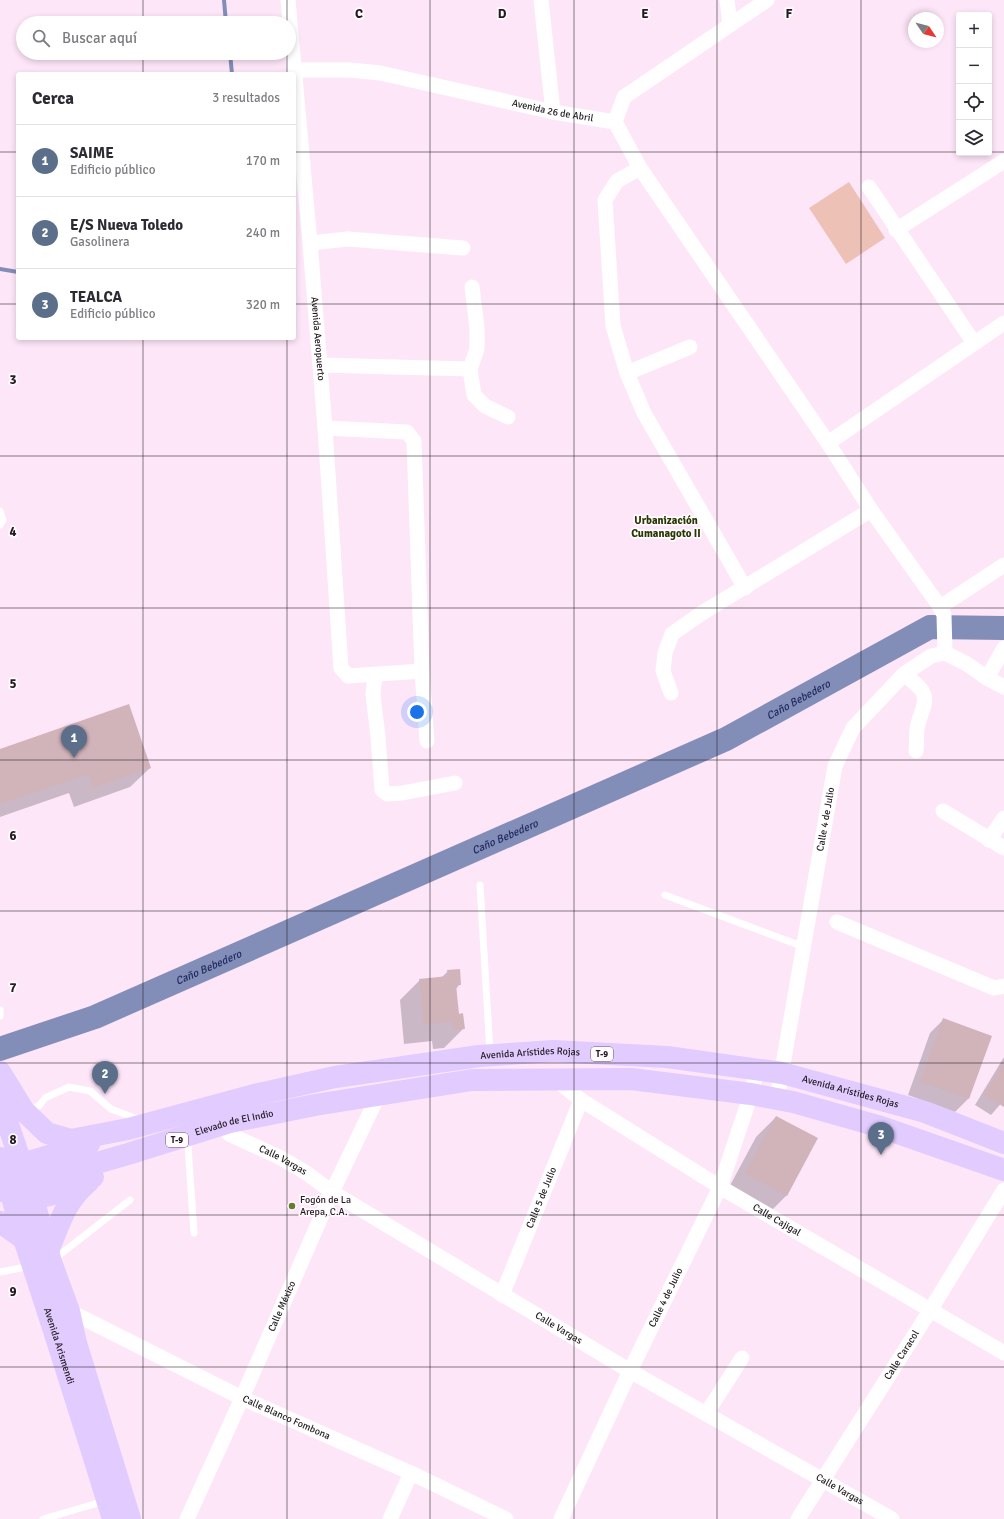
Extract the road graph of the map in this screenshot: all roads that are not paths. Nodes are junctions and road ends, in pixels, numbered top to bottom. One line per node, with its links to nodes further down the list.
1 (288, 0): 5 (street, Avenida Aeropuerto)
2 (541, 0): 10 (street)
3 (727, 0): 6 (street)
4 (767, 0): 6 (street)
5 (289, 16)
6 (730, 24): 11 (street)
7 (293, 60): 8 (street, Avenida Aeropuerto)
8 (294, 70): 10 (street, Avenida 26 de Abril)
9 (296, 92): 16 (street, Avenida Aeropuerto)
10 (553, 112): 11 (street, Avenida 26 de Abril)
11 (615, 122): 13 (street)
12 (1004, 161): 15 (street)
13 (640, 168): 24 (street); 27 (street)
14 (869, 188): 15 (street)
15 (896, 230): 20 (street)
16 (310, 244): 17 (street); 22 (street, Avenida Aeropuerto)
17 (463, 248)
18 (472, 287): 23 (street)
19 (1004, 323): 20 (street)
20 (974, 343): 27 (street)
21 (690, 347): 24 (street)
22 (320, 365): 23 (street); 26 (street, Avenida Aeropuerto)
23 (470, 369): 25 (street)
24 (627, 373): 32 (street)
25 (508, 416)
26 (326, 428): 36 (street); 37 (street, Avenida Aeropuerto)
27 (828, 443): 28 (street)
28 (871, 510): 32 (street); 33 (street)
29 (0, 511): 30 (lane)
30 (0, 525)
31 (1004, 565): 33 (street)
32 (745, 588): 41 (street)
33 (942, 611): 35 (street)
34 (1004, 648): 39 (street)
35 (945, 653): 38 (street, Calle 4 de Julio); 39 (street)
36 (422, 671): 37 (street); 42 (street)
37 (375, 674): 44 (street)
38 (904, 674): 43 (street); 52 (street, Calle 4 de Julio)
39 (987, 678): 40 (street)
40 (1004, 687)
41 (671, 693)
42 (428, 741)
43 (916, 751)
44 (455, 782)
45 (943, 810): 47 (street)
46 (1004, 818): 47 (street)
47 (989, 840): 48 (street)
48 (1004, 848)
49 (480, 885): 56 (lane)
50 (665, 895): 52 (lane)
51 (837, 922): 53 (street)
52 (804, 947): 58 (street, Calle 4 de Julio)
53 (1004, 986)
54 (0, 1010): 55 (lane)
55 (0, 1016)
56 (490, 1055): 57 (main road, Avenida Arístides Rojas / T-9); 68 (main road, Avenida Arístides Rojas / T-9)
57 (757, 1070): 58 (main road, Avenida Arístides Rojas / T-9); 62 (street, Calle 4 de Julio)
58 (782, 1073): 63 (street, Calle 4 de Julio); 71 (main road, Avenida Arístides Rojas / T-9)
59 (1, 1074): 67 (main road, T-9)
60 (555, 1080): 61 (main road, T-9); 62 (main road, T-9); 65 (street, Calle Cajigal)
61 (379, 1094): 66 (main road, T-9); 78 (street, Calle México)
62 (751, 1094): 63 (main road, T-9); 76 (street, Calle 4 de Julio)
63 (777, 1099): 73 (main road, T-9)
64 (0, 1100): 74 (main road)
65 (581, 1100): 76 (street, Calle Cajigal); 85 (street, Calle 5 de Julio)
66 (315, 1105): 70 (main road, Elevado de El Indio / T-9); 74 (main road, Elevado de El Indio / T-9)
67 (24, 1111): 69 (main road, T-9); 69 (lane)
68 (193, 1112): 69 (main road, T-9); 74 (main road)
69 (149, 1124)
70 (229, 1134): 72 (main road, T-9); 78 (street, Calle Vargas)
71 (1004, 1143)
72 (188, 1146): 75 (main road, T-9); 81 (lane)
73 (1004, 1170)
74 (16, 1173): 75 (main road, T-9); 82 (main road, Avenida Arismendi); 83 (main road, Avenida Arismendi)
75 (99, 1174): 83 (main road, T-9)
76 (720, 1187): 86 (street, Calle Cajigal); 90 (street, Calle 4 de Julio)
77 (1004, 1190): 86 (street, Calle Caracol)
78 (332, 1192): 85 (street, Calle Vargas); 91 (street, Calle México)
79 (130, 1200): 83 (lane)
80 (0, 1222): 82 (main road)
81 (194, 1233)
82 (24, 1239): 83 (main road, Avenida Arismendi)
83 (44, 1259): 84 (lane); 87 (main road, Avenida Arismendi); 95 (main road, Avenida Arismendi)
84 (0, 1272)
85 (502, 1295): 90 (street, Calle Vargas)
86 (931, 1309): 88 (street, Calle Cajigal); 94 (street, Calle Caracol)
87 (69, 1311): 91 (street, Calle Blanco Fombona); 97 (main road, Avenida Arismendi)
88 (1004, 1353)
89 (742, 1358): 92 (street)
90 (630, 1371): 92 (street, Calle Vargas); 101 (street, Calle 4 de Julio)
91 (242, 1398): 93 (street, Calle Blanco Fombona); 98 (street, Calle México)
92 (706, 1414): 94 (street, Calle Vargas)
93 (411, 1474): 99 (street); 100 (street, Calle Blanco Fombona)
94 (822, 1479): 102 (street, Calle Caracol); 103 (street, Calle Vargas)
95 (110, 1509): 96 (lane)
96 (43, 1519)
97 (130, 1519)
98 (187, 1519)
99 (390, 1519)
100 (506, 1519)
101 (561, 1519)
102 (798, 1519)
103 (892, 1519)

